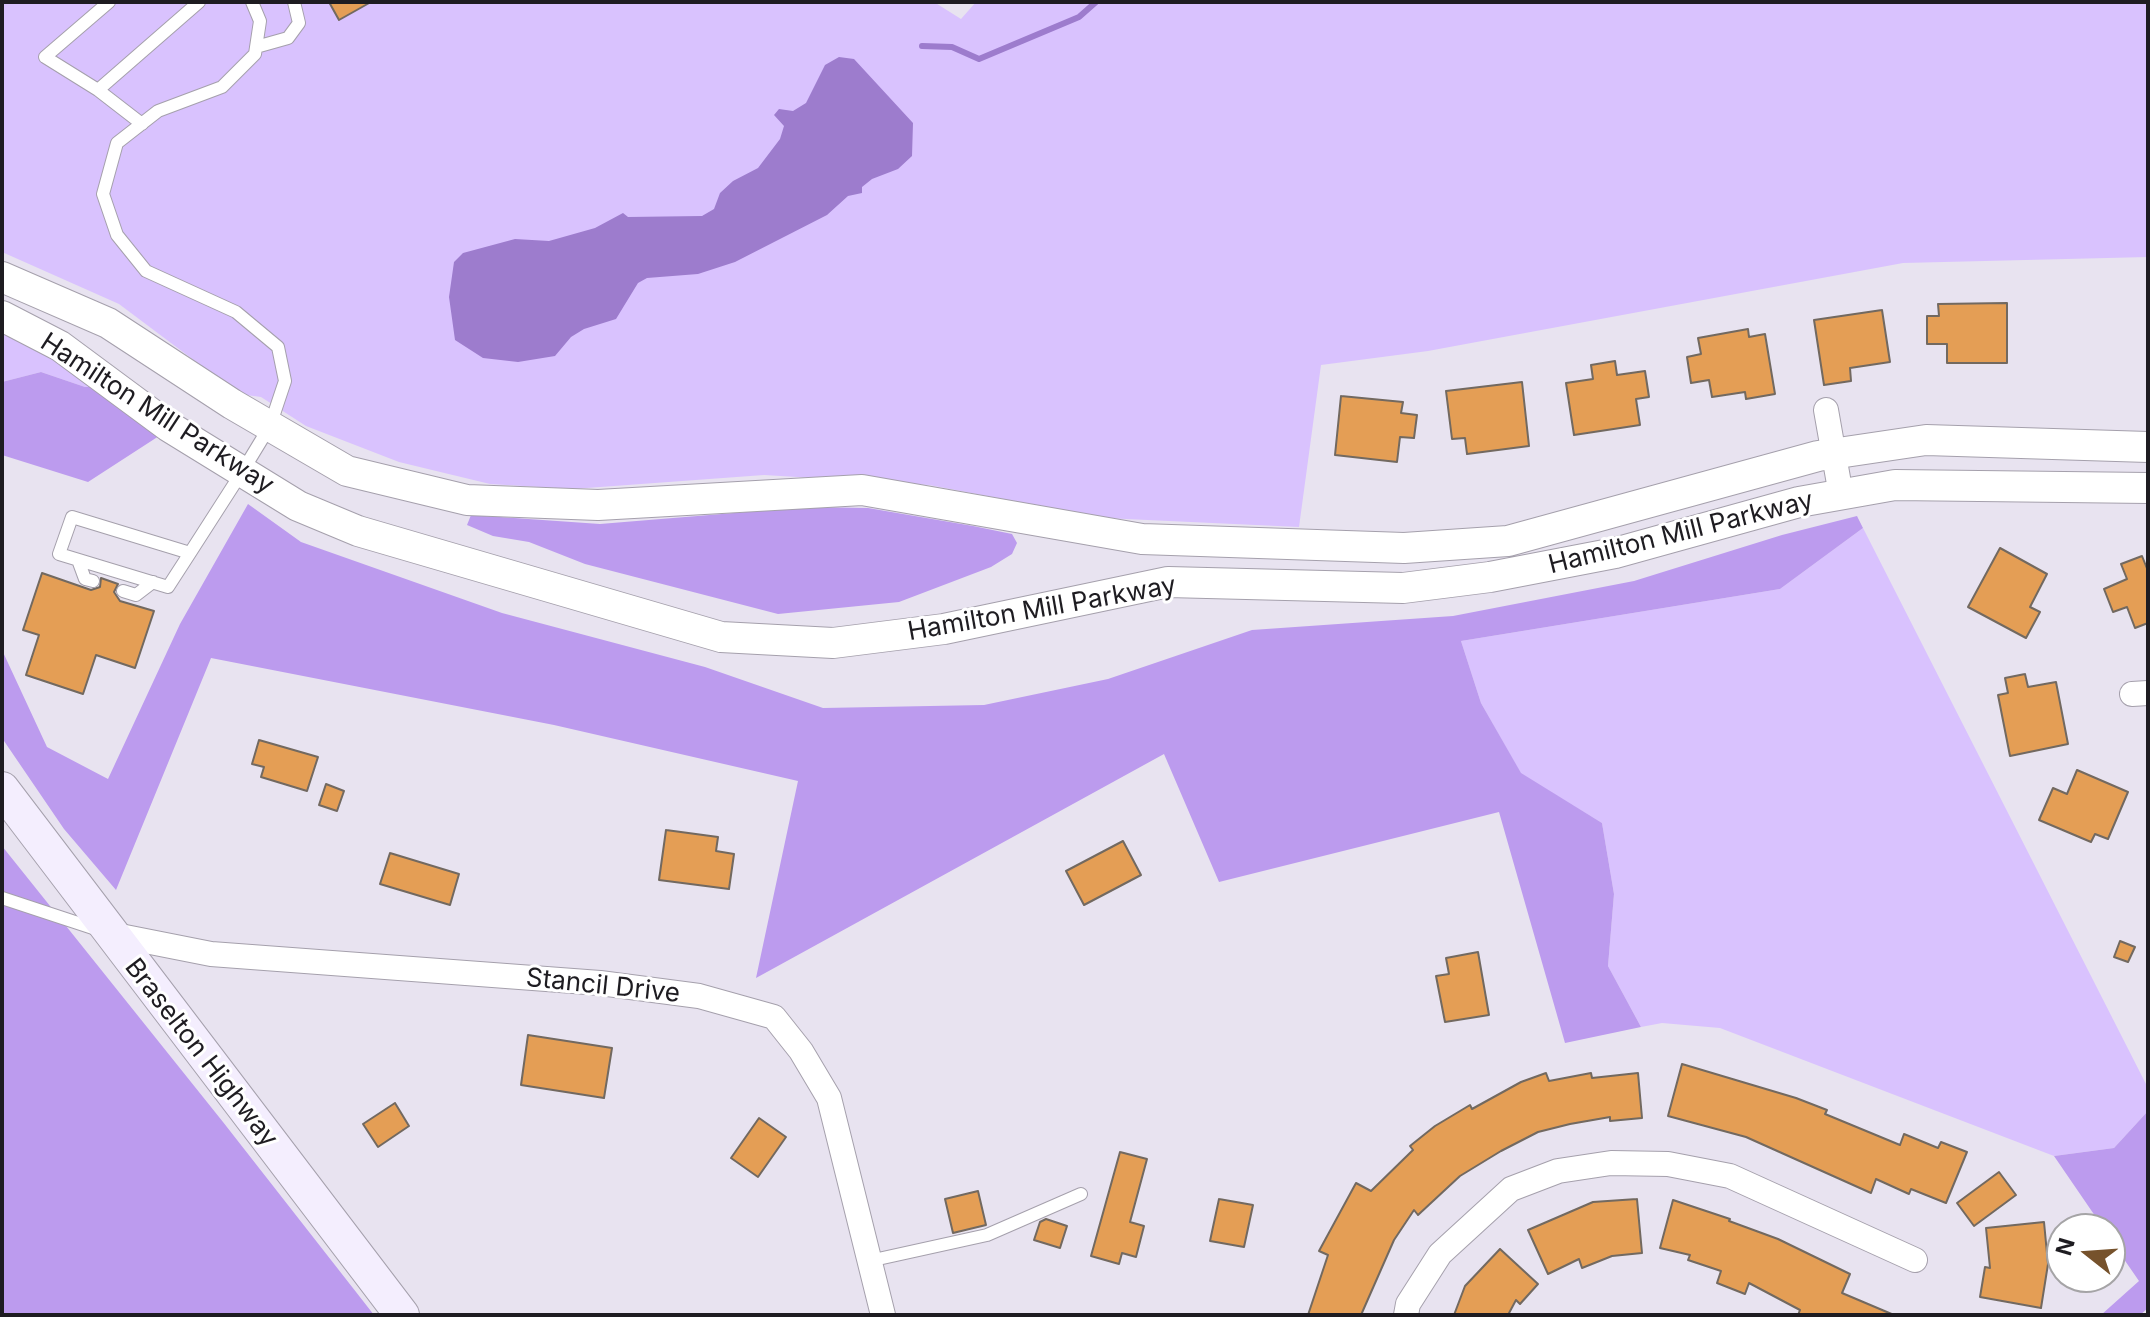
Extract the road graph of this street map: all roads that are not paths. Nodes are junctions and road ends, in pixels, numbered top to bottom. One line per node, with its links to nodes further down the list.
1 (109, 2): 6 (lane)
2 (199, 2): 6 (lane)
3 (252, 2): 5 (lane)
4 (294, 2): 5 (lane)
5 (256, 47): 7 (lane)
6 (98, 90): 7 (lane)
7 (142, 124): 11 (lane)
8 (2, 277): 11 (street, Hamilton Mill Parkway)
9 (2, 316): 14 (street, Hamilton Mill Parkway)
10 (1826, 410): 13 (street)
11 (270, 426): 13 (street, Hamilton Mill Parkway); 14 (lane)
12 (2148, 447): 13 (street, Hamilton Mill Parkway)
13 (1834, 454): 16 (street)
14 (242, 472): 16 (street, Hamilton Mill Parkway); 17 (lane)
15 (2148, 488): 16 (street, Hamilton Mill Parkway)
16 (1841, 495)
17 (190, 553): 18 (lane); 20 (lane)
18 (78, 560): 19 (lane); 20 (lane)
19 (93, 581)
20 (153, 582): 21 (lane)
21 (123, 591)
22 (2, 789): 24 (main road, Braselton Highway)
23 (2, 898): 24 (lane)
24 (110, 934): 27 (street, Stancil Drive); 28 (main road, Braselton Highway)
25 (1081, 1194): 27 (lane)
26 (1915, 1260): 30 (street)
27 (869, 1261): 29 (street, Stancil Drive)
28 (402, 1315)
29 (883, 1315)
30 (1406, 1315)

